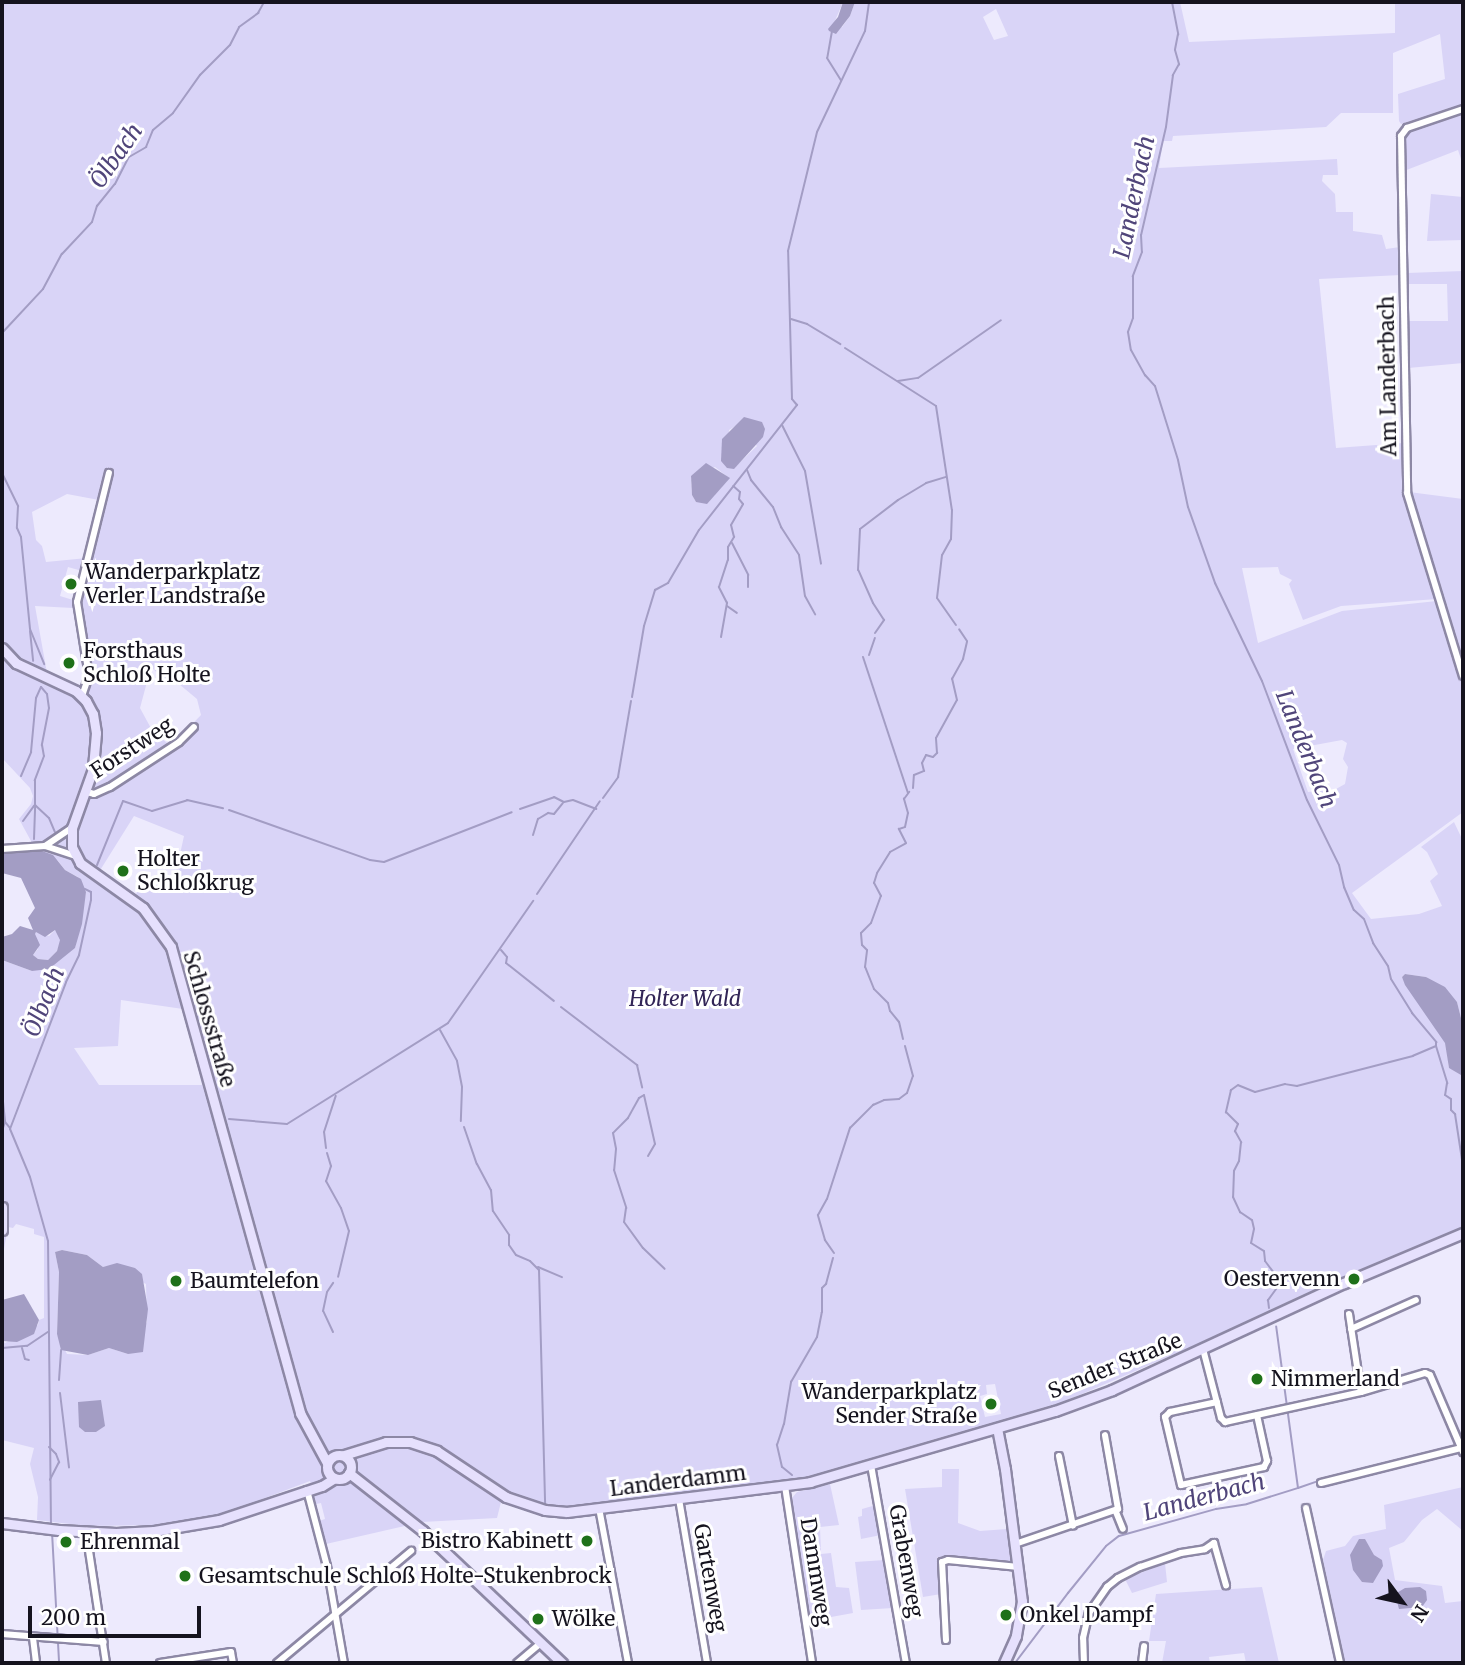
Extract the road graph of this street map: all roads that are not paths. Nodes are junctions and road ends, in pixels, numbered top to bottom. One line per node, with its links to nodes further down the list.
1 (1463, 109): 4 (street, Am Landerbach)
2 (110, 473): 5 (street)
3 (2, 648): 5 (main road)
4 (1463, 676)
5 (82, 696): 7 (main road)
6 (194, 727): 7 (street, Forstweg)
7 (87, 792): 8 (main road)
8 (72, 828): 9 (street); 11 (main road)
9 (44, 846): 10 (street); 11 (street)
10 (2, 849)
11 (75, 856): 27 (main road, Schlossstraße)
12 (2, 1207): 13 (main road)
13 (2, 1230)
14 (1463, 1233): 18 (main road, Sender Straße)
15 (1416, 1300): 17 (street)
16 (1349, 1314): 17 (street)
17 (1351, 1329): 19 (street)
18 (1203, 1349): 20 (street); 22 (main road, Sender Straße)
19 (1361, 1392): 21 (street); 24 (street)
20 (1217, 1402): 21 (street); 21 (street)
21 (1257, 1415)
22 (997, 1428): 26 (main road, Landerdamm); 39 (main road)
23 (1105, 1435): 34 (street)
24 (1462, 1450): 28 (street)
25 (1059, 1456): 36 (street)
26 (871, 1465): 29 (main road, Landerdamm); 61 (street, Grabenweg)
27 (339, 1467): 30 (main road, Landerdamm); 32 (main road, Landerdamm); 48 (main road, Schlossstraße)
28 (1321, 1483)
29 (785, 1486): 31 (main road, Landerdamm); 60 (street, Dammweg)
30 (311, 1489): 38 (main road); 43 (street)
31 (679, 1499): 32 (main road, Landerdamm); 59 (street, Gartenweg)
32 (600, 1508): 58 (street)
33 (1306, 1508): 65 (street)
34 (1116, 1511): 36 (street); 37 (street)
35 (2, 1523): 38 (main road)
36 (1073, 1526): 39 (street)
37 (1123, 1529)
38 (86, 1531): 47 (street)
39 (1015, 1544): 41 (main road)
40 (411, 1551): 43 (street)
41 (1018, 1567): 46 (street); 62 (main road)
42 (1226, 1585): 63 (street)
43 (334, 1615): 54 (street); 55 (street)
44 (2, 1634): 45 (street)
45 (33, 1637): 47 (street); 50 (street)
46 (946, 1640)
47 (104, 1642): 51 (street)
48 (541, 1643): 56 (street); 57 (main road, Schlossstraße)
49 (1144, 1646): 64 (street)
50 (36, 1663)
51 (106, 1663)
52 (160, 1663): 53 (street)
53 (233, 1663)
54 (276, 1663)
55 (344, 1663)
56 (517, 1663)
57 (562, 1663)
58 (628, 1663)
59 (707, 1663)
60 (812, 1663)
61 (906, 1663)
62 (1004, 1663)
63 (1084, 1663)
64 (1142, 1663)
65 (1340, 1663)

